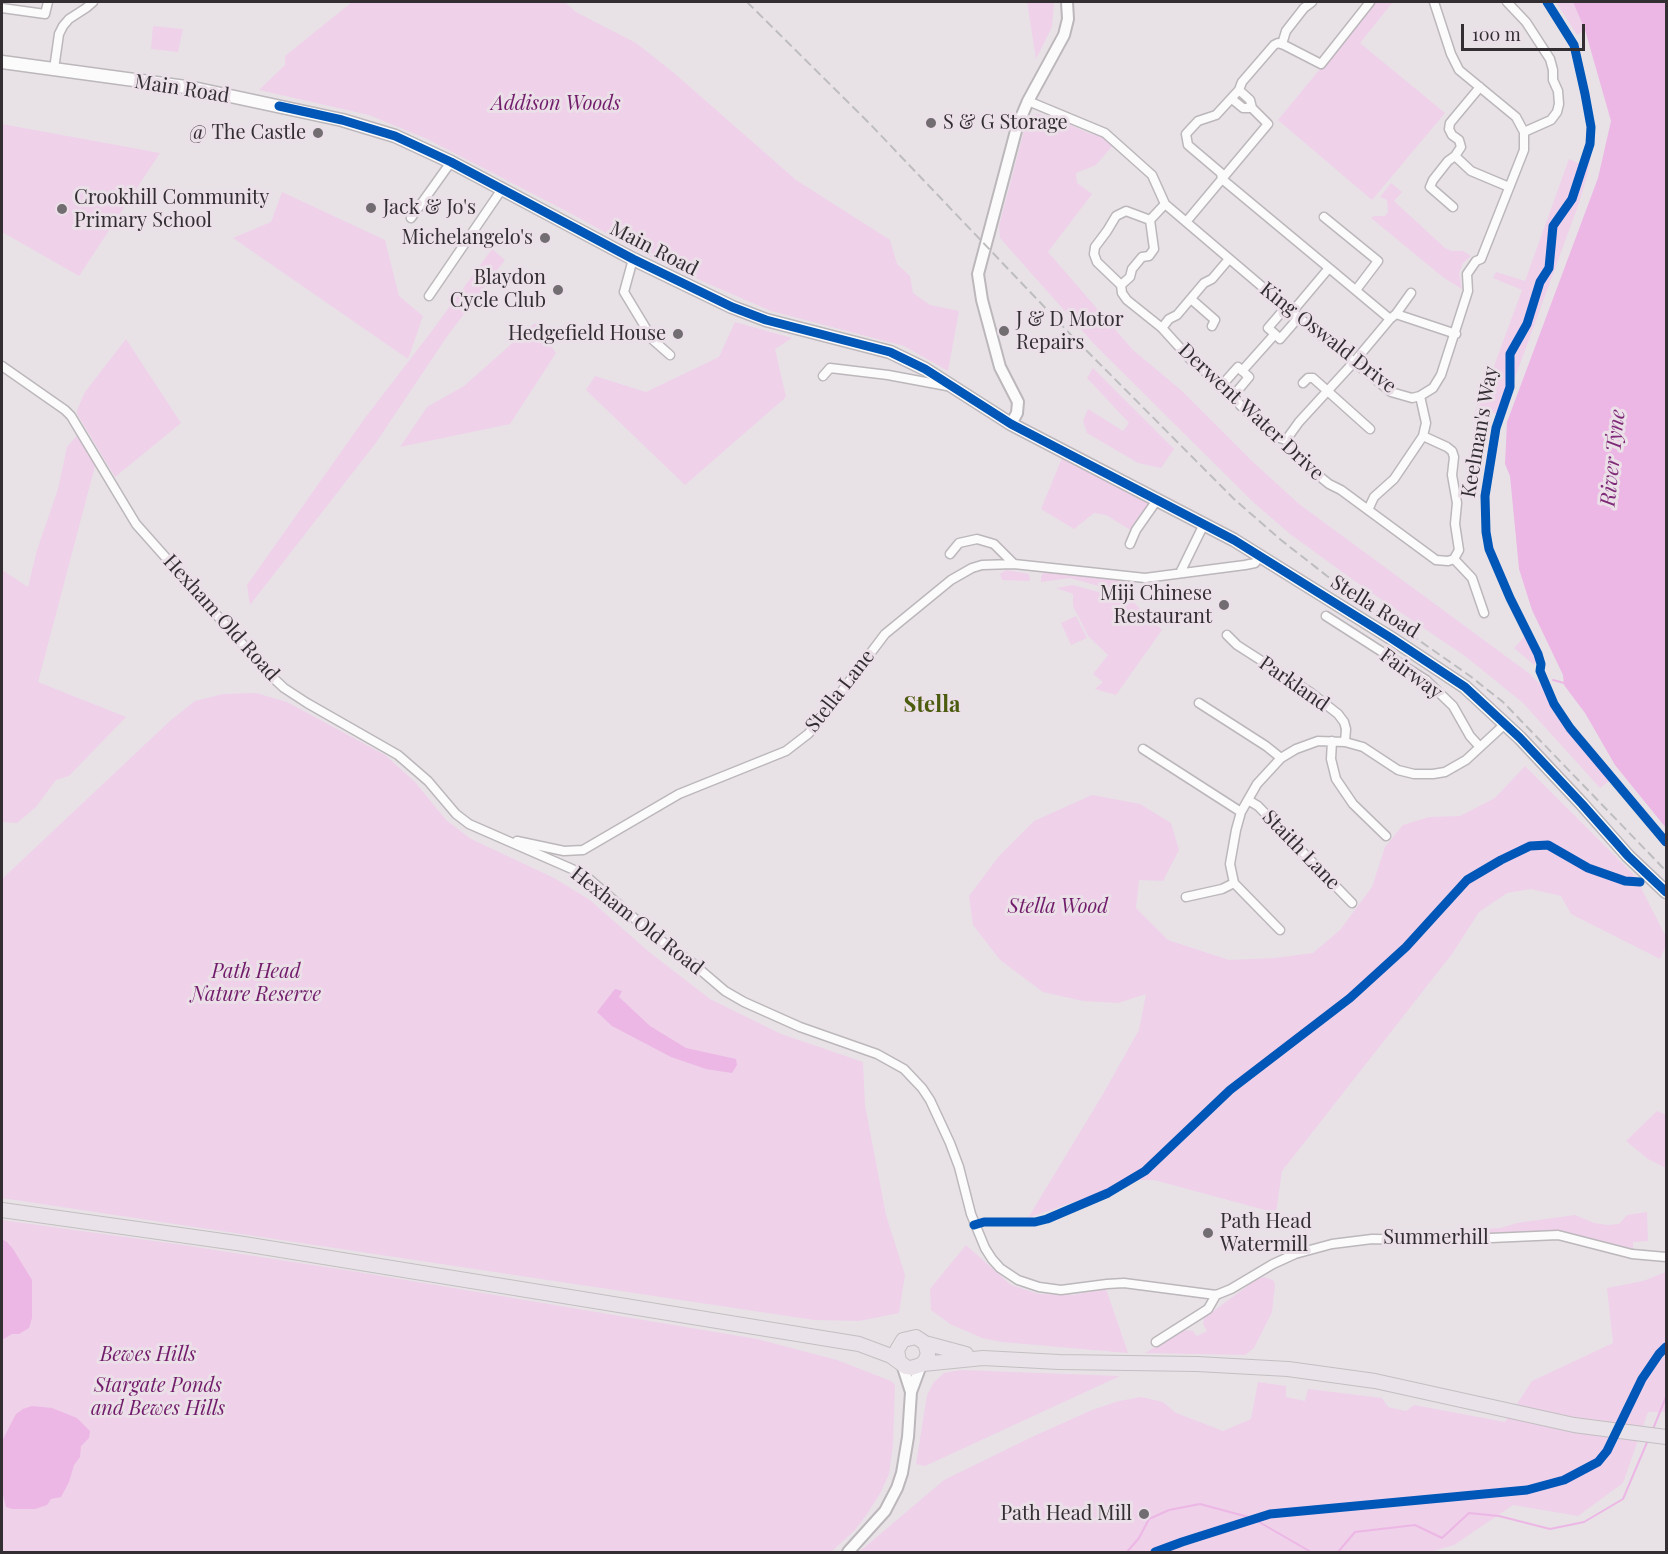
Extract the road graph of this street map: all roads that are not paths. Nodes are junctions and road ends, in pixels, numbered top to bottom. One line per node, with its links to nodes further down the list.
1 (48, 2): 8 (street)
2 (93, 2): 11 (street)
3 (1067, 2): 15 (street)
4 (1312, 2): 9 (street)
5 (1370, 2): 9 (street)
6 (1434, 2): 12 (street)
7 (1507, 2): 17 (street)
8 (2, 8)
9 (1282, 44): 13 (street)
10 (2, 62): 11 (main road, Main Road)
11 (54, 69): 19 (main road, Main Road)
12 (1480, 87): 17 (street); 18 (street)
13 (1239, 90): 14 (street); 16 (street)
14 (1232, 99): 16 (street); 20 (street)
15 (1028, 101): 23 (street, King Oswald Drive); 54 (street)
16 (1252, 108): 20 (street)
17 (1524, 132): 21 (street, King Oswald Drive)
18 (1455, 156): 21 (street); 24 (street)
19 (451, 162): 22 (main road, Main Road); 26 (street)
20 (1222, 179): 28 (street); 31 (street)
21 (1509, 187): 42 (street, King Oswald Drive)
22 (502, 189): 30 (main road, Main Road); 35 (street)
23 (1165, 204): 27 (street); 28 (street, King Oswald Drive)
24 (1453, 207)
25 (1324, 217): 33 (street)
26 (411, 218)
27 (1150, 220): 32 (street); 32 (street, Derwent Water Drive)
28 (1186, 222): 29 (street, King Oswald Drive)
29 (1229, 259): 36 (street); 37 (street, King Oswald Drive)
30 (633, 260): 43 (street); 50 (main road, Main Road)
31 (1329, 267): 33 (street); 37 (street)
32 (1122, 285): 40 (street, Derwent Water Drive)
33 (1356, 290): 38 (street)
34 (1411, 293): 38 (street)
35 (429, 296)
36 (1191, 299): 39 (street); 40 (street)
37 (1293, 312): 41 (street); 41 (street); 44 (street, King Oswald Drive)
38 (1393, 316): 42 (street); 44 (street)
39 (1212, 326)
40 (1162, 328): 49 (street, Derwent Water Drive)
41 (1275, 334): 46 (street)
42 (1456, 334): 53 (street, King Oswald Drive)
43 (669, 355)
44 (1354, 362): 51 (street); 53 (street, King Oswald Drive)
45 (2, 366): 80 (street, Hexham Old Road)
46 (1242, 371): 49 (street); 52 (street)
47 (823, 376): 50 (street)
48 (1303, 382): 51 (street)
49 (1222, 385): 52 (street, Derwent Water Drive)
50 (953, 388): 54 (main road, Main Road)
51 (1328, 390): 55 (street); 57 (street)
52 (1234, 395): 57 (street, Derwent Water Drive)
53 (1420, 396): 56 (street)
54 (1011, 424): 58 (main road, Stella Road)
55 (1370, 429)
56 (1423, 436): 59 (street); 64 (street)
57 (1287, 440): 59 (street, Derwent Water Drive)
58 (1157, 500): 60 (main road, Stella Road); 61 (street)
59 (1368, 510): 64 (street, Derwent Water Drive)
60 (1204, 524): 63 (main road, Stella Road); 66 (street)
61 (1130, 544)
62 (950, 554): 65 (street)
63 (1260, 556): 66 (street, Stella Lane); 71 (main road, Stella Road)
64 (1454, 559): 67 (street)
65 (1014, 564): 66 (street, Stella Lane); 81 (street, Stella Lane)
66 (1180, 573)
67 (1484, 613)
68 (1326, 616): 74 (street, Fairway)
69 (1227, 635): 73 (street, Parkland)
70 (1199, 703): 76 (street)
71 (1505, 724): 74 (street); 84 (main road, Stella Road)
72 (1332, 741): 73 (street); 76 (street); 79 (street)
73 (1345, 742): 74 (street)
74 (1480, 747)
75 (1143, 749): 78 (street)
76 (1281, 758): 77 (street)
77 (1248, 800): 78 (street); 86 (street, Staith Lane)
78 (1241, 812): 83 (street)
79 (1386, 836)
80 (500, 838): 81 (street); 82 (street, Hexham Old Road)
81 (572, 851): 82 (street)
82 (572, 869): 90 (street, Hexham Old Road)
83 (1234, 883): 85 (street); 87 (street)
84 (1666, 892)
85 (1186, 897)
86 (1352, 903)
87 (1280, 930)
88 (2, 1210): 94 (main road)
89 (1666, 1257): 90 (street, Summerhill)
90 (1216, 1295): 92 (street)
91 (901, 1341): 93 (main road); 94 (main road); 96 (main road)
92 (1156, 1342)
93 (925, 1343): 95 (main road); 97 (main road)
94 (859, 1344): 96 (main road)
95 (983, 1358): 97 (main road); 99 (main road)
96 (900, 1362): 97 (main road); 98 (street)
97 (922, 1364): 98 (street)
98 (911, 1392): 100 (street)
99 (1666, 1437)
100 (848, 1552)

